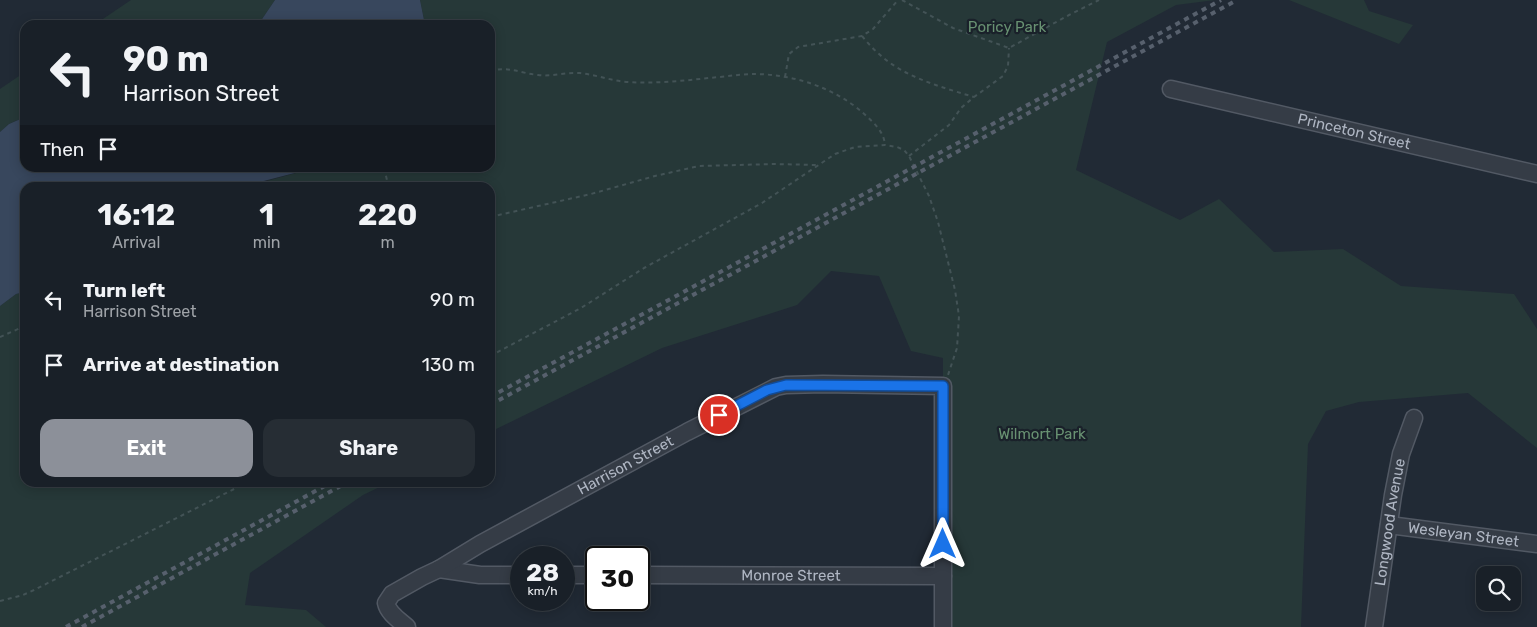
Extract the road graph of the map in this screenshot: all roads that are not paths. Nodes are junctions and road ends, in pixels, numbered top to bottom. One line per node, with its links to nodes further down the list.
1 (1171, 89): 2 (street, Princeton Street)
2 (1537, 174)
3 (1414, 418): 4 (street, Longwood Avenue)
4 (1389, 525): 5 (street, Wesleyan Street); 12 (street, Longwood Avenue)
5 (1537, 544)
6 (439, 569): 7 (street); 9 (street, Harrison Street); 10 (street, Harrison Street)
7 (510, 575)
8 (650, 575): 9 (street, Monroe Street)
9 (943, 576): 11 (street)
10 (407, 627)
11 (943, 627)
12 (1374, 627)

